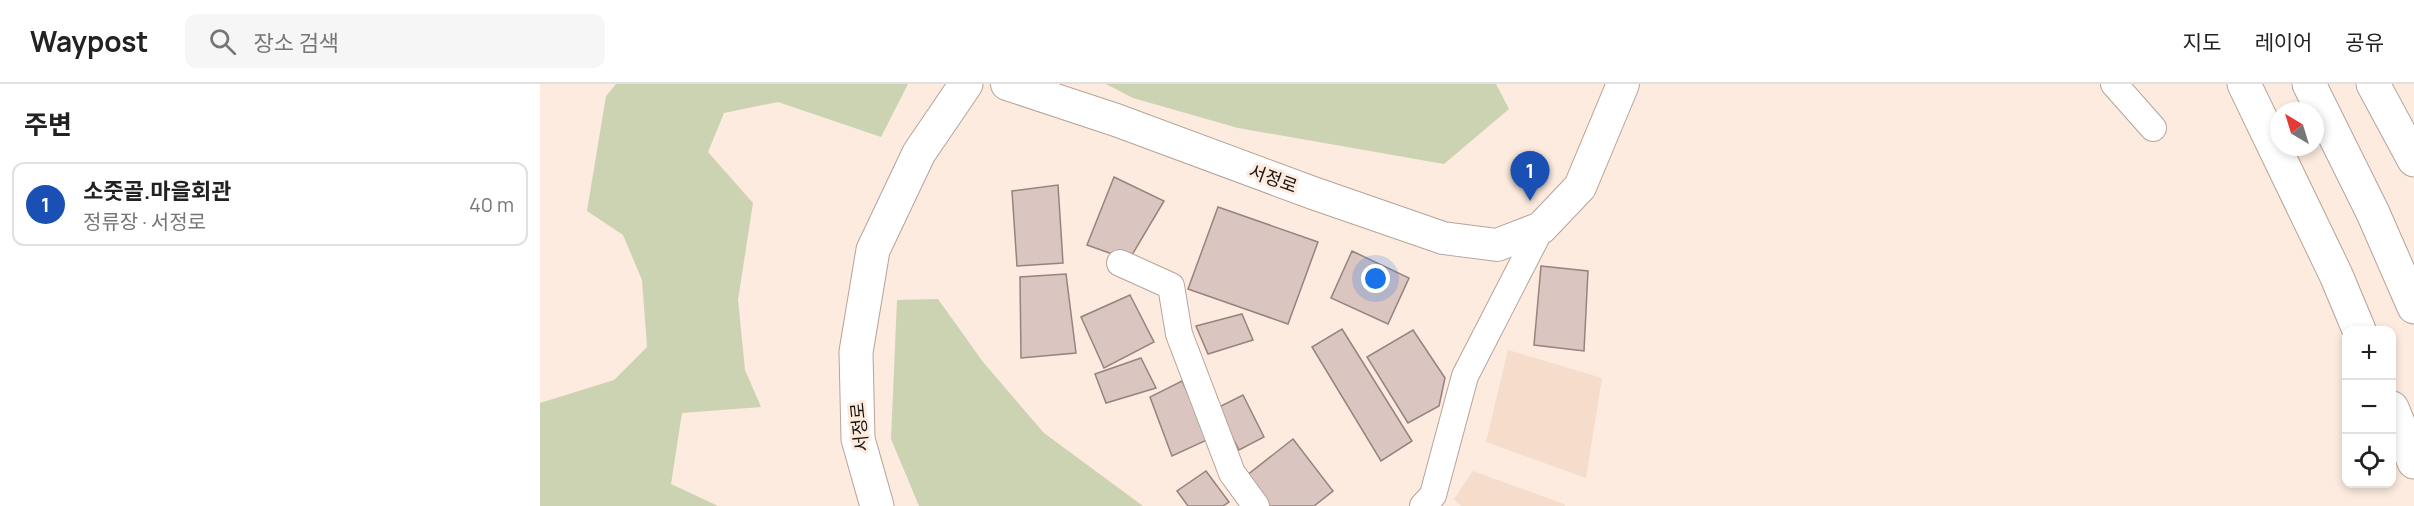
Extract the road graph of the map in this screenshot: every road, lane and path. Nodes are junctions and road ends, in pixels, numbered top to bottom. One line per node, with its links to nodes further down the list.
1 (966, 84): 17 (main road, 서정로)
2 (1007, 84): 10 (street, 서정로)
3 (1623, 84): 10 (street, 서정로)
4 (2114, 84): 8 (street)
5 (2244, 84): 13 (main road)
6 (2308, 84): 12 (main road)
7 (2373, 84): 9 (main road)
8 (2153, 128)
9 (2414, 160)
10 (1541, 228): 16 (street, 서정로)
11 (1120, 263): 18 (street)
12 (2414, 307)
13 (2357, 326)
14 (2396, 420): 15 (main road)
15 (2414, 462)
16 (1433, 502)
17 (877, 506)
18 (1256, 506)

